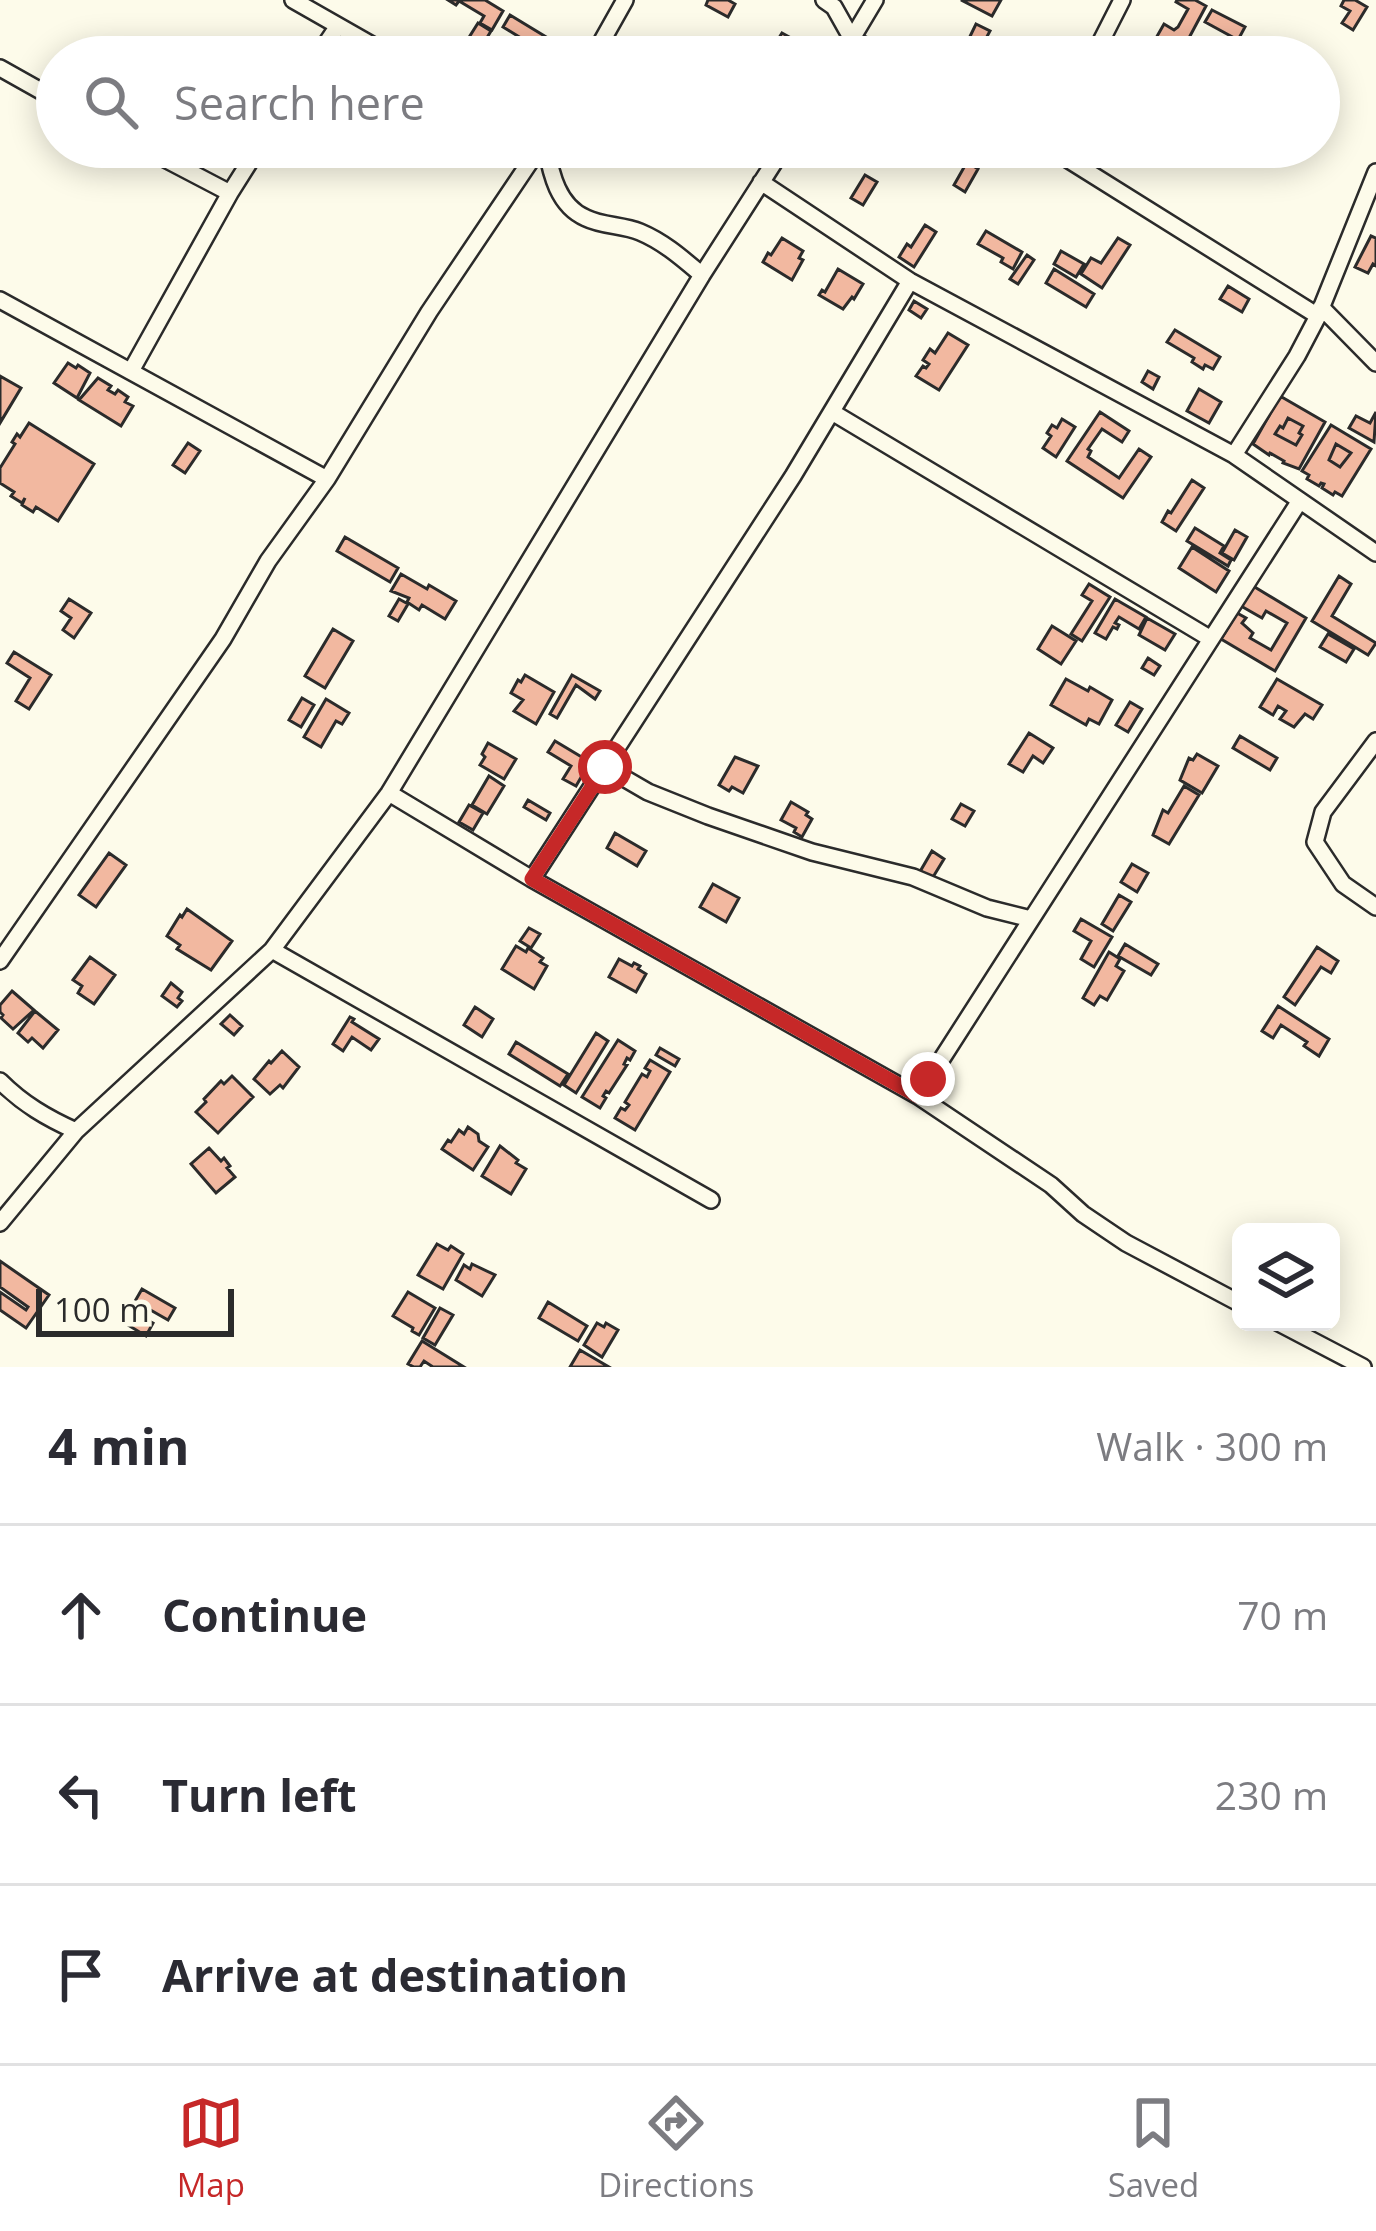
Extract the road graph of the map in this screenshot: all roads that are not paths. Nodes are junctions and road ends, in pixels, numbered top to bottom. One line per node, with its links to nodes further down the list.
1 (293, 0): 6 (street)
2 (625, 0): 9 (street)
3 (824, 0): 10 (street)
4 (875, 0): 11 (street)
5 (1122, 0): 12 (street)
6 (338, 26): 7 (street); 8 (street)
7 (331, 36)
8 (356, 36)
9 (605, 36)
10 (851, 36)
11 (855, 36)
12 (1104, 36)
13 (0, 68): 14 (street)
14 (36, 88)
15 (182, 168): 23 (street)
16 (246, 168): 23 (street)
17 (528, 168): 32 (street)
18 (550, 168): 24 (street)
19 (770, 168): 22 (street)
20 (1083, 168): 27 (street)
21 (1376, 172): 27 (street)
22 (761, 182): 24 (street); 25 (street)
23 (230, 193): 29 (street)
24 (702, 274): 38 (street)
25 (910, 281): 30 (street); 31 (street)
26 (0, 300): 29 (street)
27 (1319, 311): 28 (street); 31 (street)
28 (1376, 363)
29 (131, 371): 32 (street)
30 (832, 412): 35 (street); 37 (street)
31 (1234, 455): 33 (street)
32 (327, 479): 43 (street)
33 (1299, 502): 34 (street); 35 (street)
34 (1376, 553)
35 (1211, 639): 41 (street)
36 (1376, 741): 40 (street)
37 (605, 767): 39 (street); 41 (street)
38 (388, 794): 39 (street); 42 (street)
39 (532, 879): 45 (street)
40 (1376, 907)
41 (1031, 919): 45 (street)
42 (272, 950): 46 (street); 47 (street)
43 (0, 961)
44 (0, 1081): 46 (street)
45 (918, 1096): 49 (street)
46 (76, 1131): 48 (street)
47 (711, 1200)
48 (0, 1223)
49 (1232, 1299)
50 (1294, 1331): 51 (street)
51 (1363, 1367)

